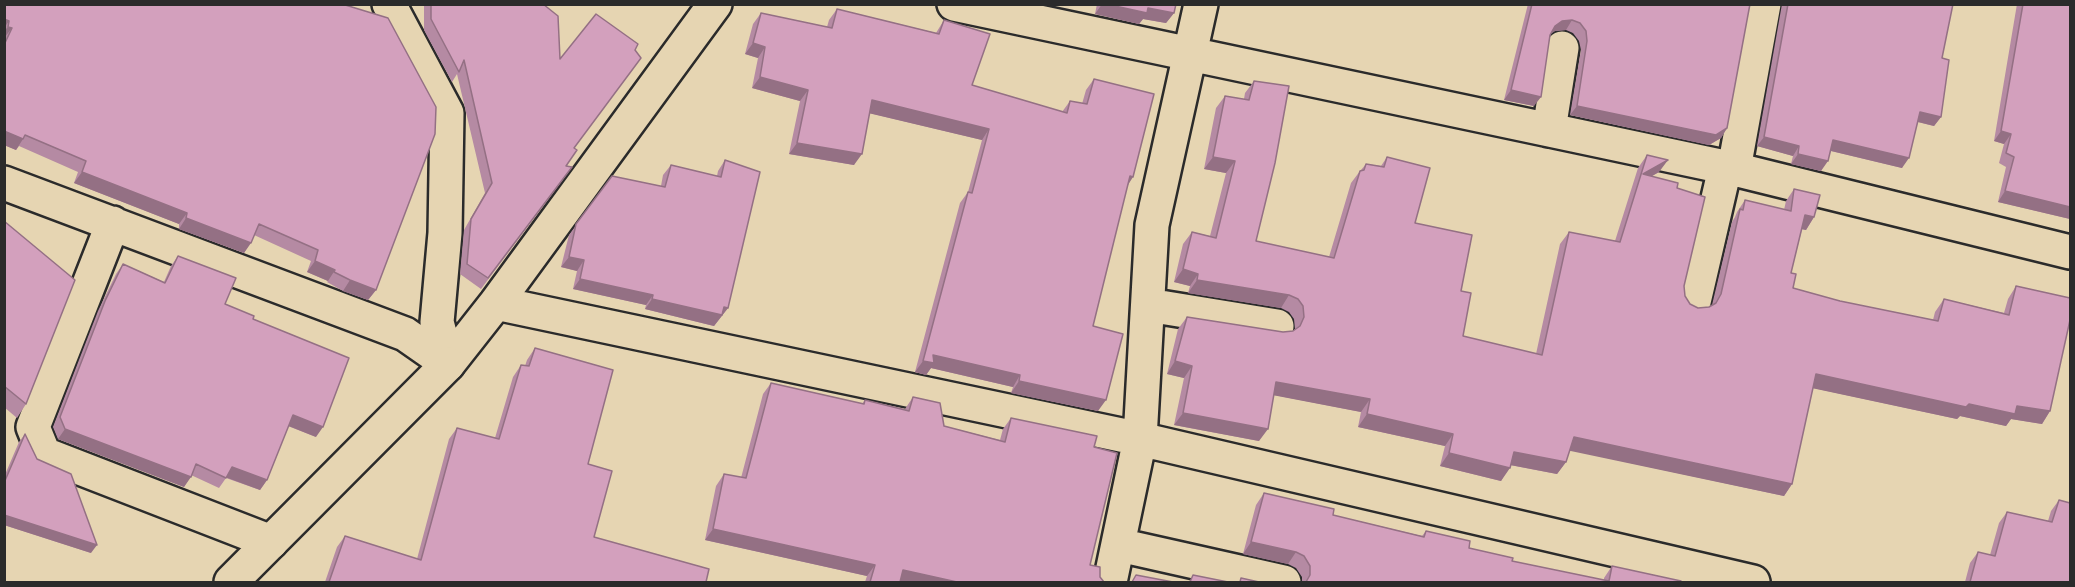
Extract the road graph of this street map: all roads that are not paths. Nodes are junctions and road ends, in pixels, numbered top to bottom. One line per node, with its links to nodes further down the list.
1 (389, 4): 17 (street)
2 (715, 4): 14 (street)
3 (954, 4): 7 (street)
4 (1201, 4): 7 (street)
5 (1764, 4): 9 (street)
6 (1562, 48): 8 (street)
7 (1191, 54): 8 (street); 15 (street)
8 (1549, 130): 9 (street)
9 (1729, 168): 12 (street); 13 (street)
10 (4, 183): 11 (street)
11 (113, 223): 17 (street); 19 (street)
12 (2070, 252)
13 (1694, 302)
14 (496, 303): 17 (street); 18 (street)
15 (1148, 305): 16 (street); 18 (street)
16 (1277, 326)
17 (448, 364): 19 (street)
18 (1140, 439): 20 (street); 24 (street)
19 (271, 542): 21 (street)
20 (1119, 545): 22 (street); 23 (street)
21 (231, 582)
22 (1110, 582)
23 (1284, 582)
24 (1753, 582)

